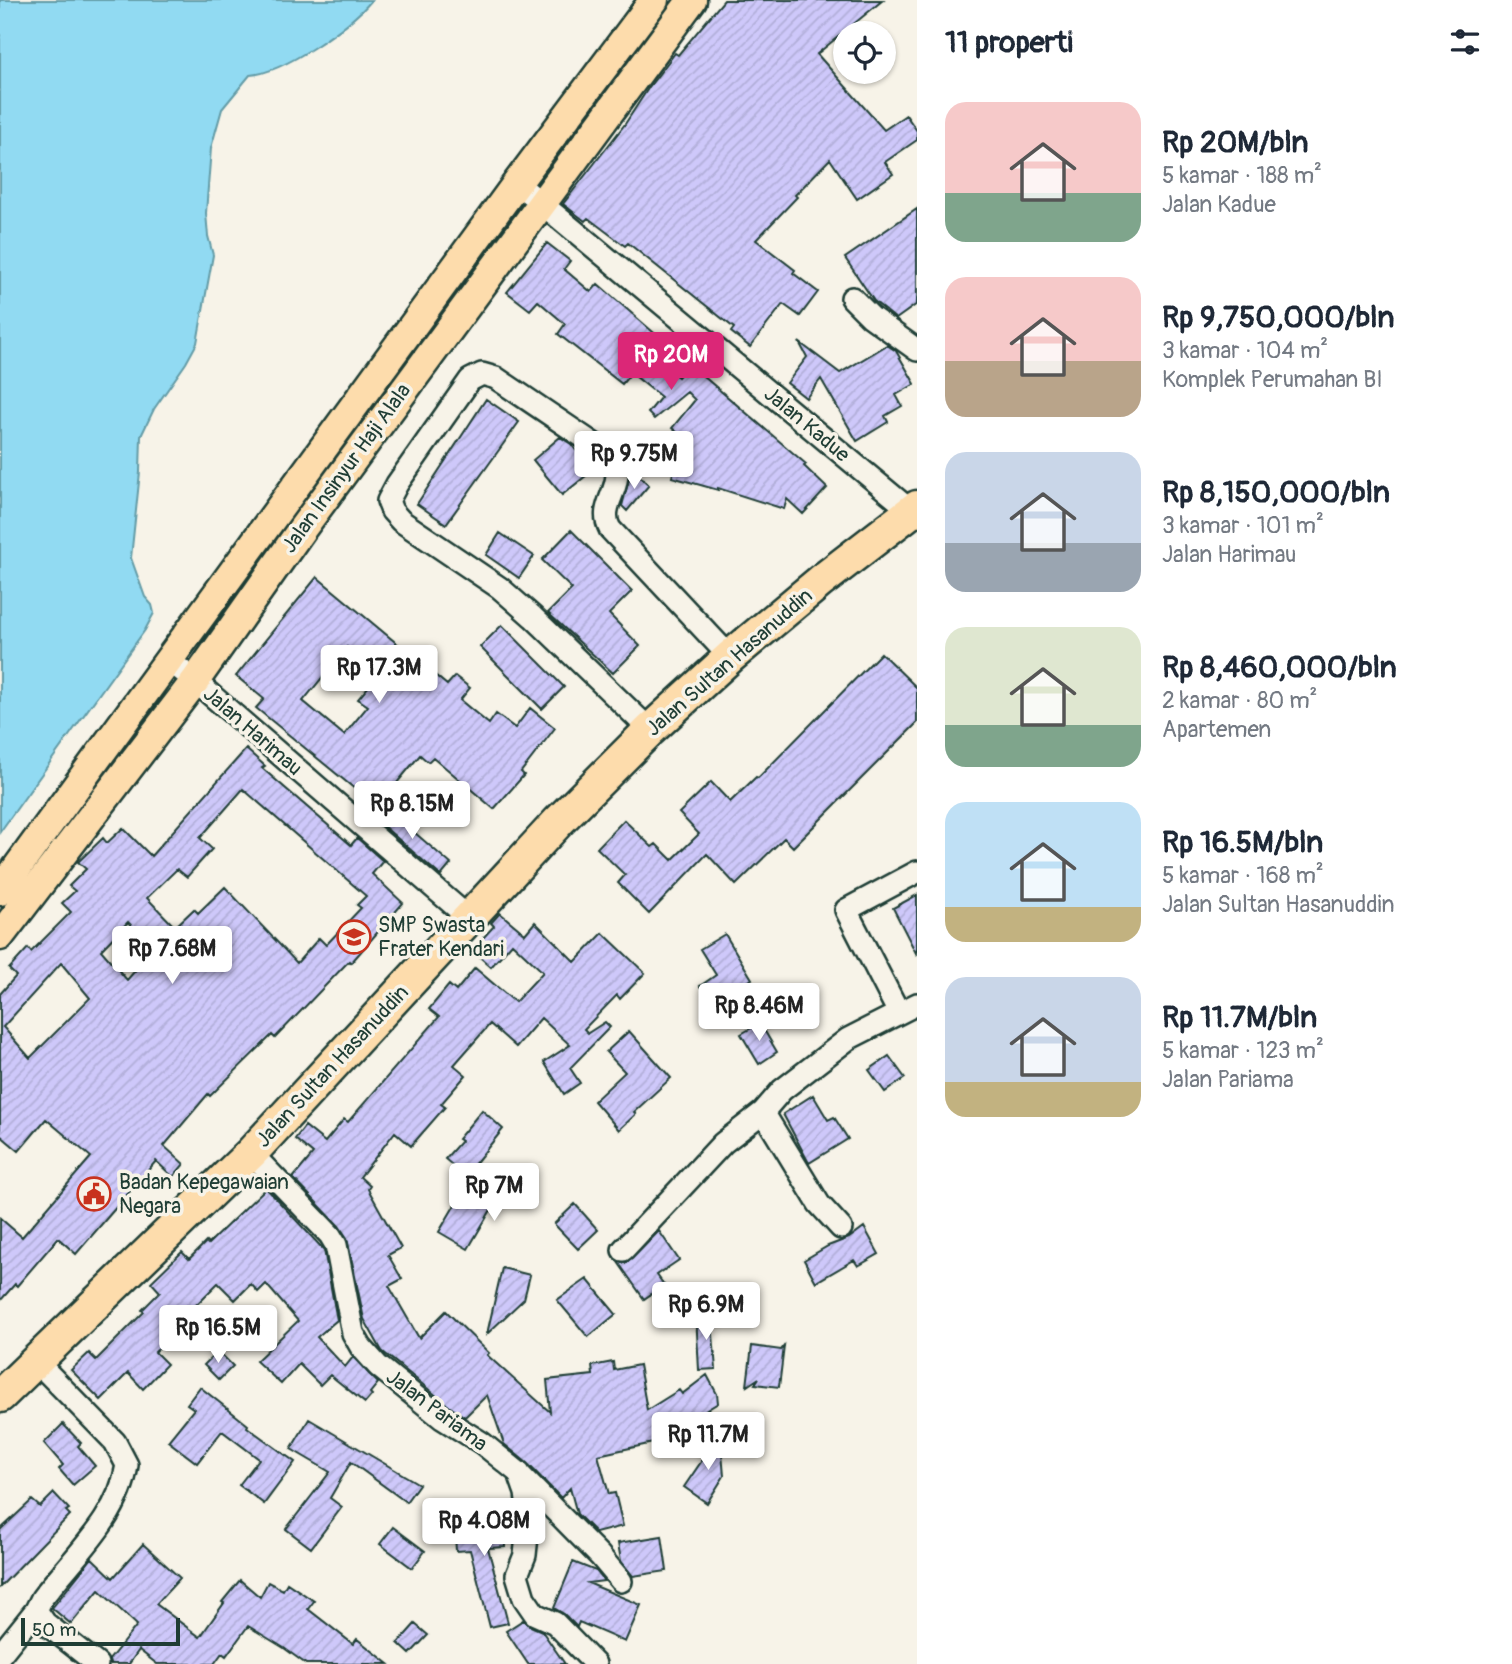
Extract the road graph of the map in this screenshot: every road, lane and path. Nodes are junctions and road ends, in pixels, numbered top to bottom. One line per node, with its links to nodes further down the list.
1 (654, 0): 3 (main road, Jalan Insinyur Haji Alala)
2 (692, 0): 4 (main road, Jalan Insinyur Haji Alala)
3 (517, 183): 4 (street, Jalan Kadue); 9 (main road, Jalan Insinyur Haji Alala)
4 (541, 203): 7 (street, Jalan Kadue); 10 (main road, Jalan Insinyur Haji Alala)
5 (852, 298): 6 (street)
6 (917, 351)
7 (914, 509): 8 (highway, Jalan Sultan Hasanuddin)
8 (730, 657): 11 (highway, Jalan Sultan Hasanuddin); 11 (street)
9 (169, 660): 10 (street, Jalan Harimau); 13 (main road, Jalan Insinyur Haji Alala)
10 (195, 681): 14 (street, Jalan Harimau); 15 (main road, Jalan Insinyur Haji Alala)
11 (650, 730): 14 (highway, Jalan Sultan Hasanuddin)
12 (917, 872): 16 (street)
13 (0, 891)
14 (470, 919): 18 (highway, Jalan Sultan Hasanuddin)
15 (0, 936)
16 (908, 1009): 17 (street)
17 (763, 1112): 19 (street); 20 (street)
18 (250, 1153): 21 (highway, Jalan Sultan Hasanuddin); 23 (street, Jalan Pariama)
19 (841, 1228)
20 (623, 1250)
21 (37, 1362): 22 (highway, Jalan Sultan Hasanuddin); 25 (street)
22 (0, 1396)
23 (519, 1473): 24 (street, Jalan Pariama); 28 (street)
24 (621, 1581)
25 (36, 1610): 26 (street); 27 (street)
26 (0, 1655)
27 (97, 1664)
28 (595, 1664)

